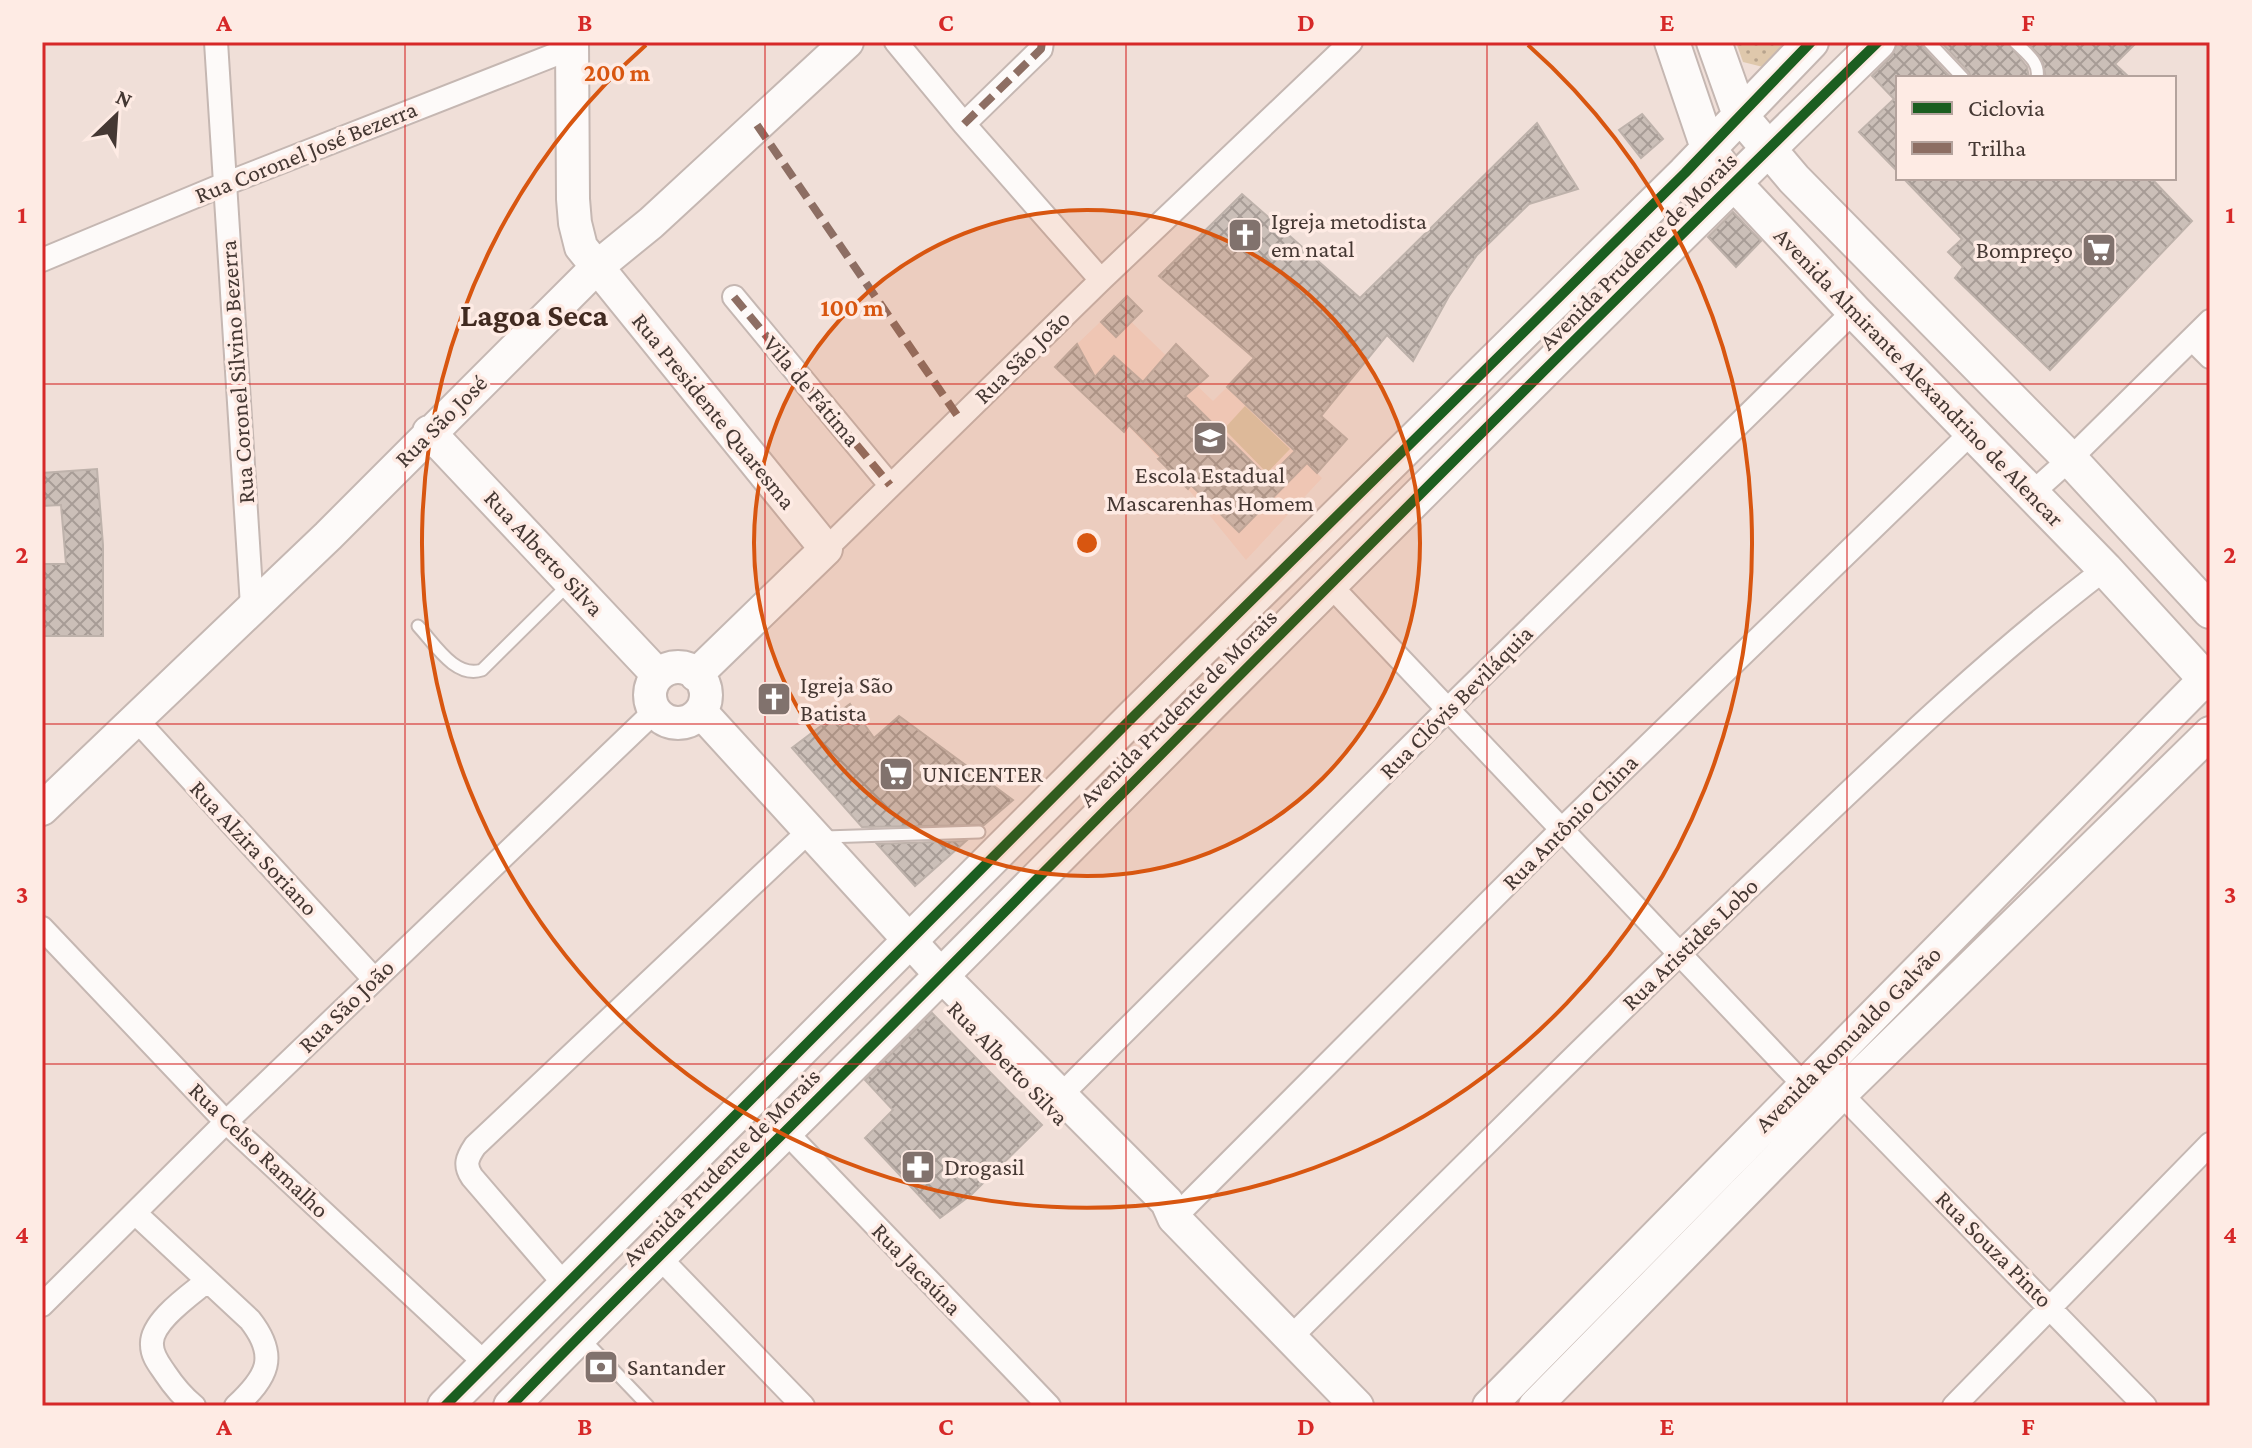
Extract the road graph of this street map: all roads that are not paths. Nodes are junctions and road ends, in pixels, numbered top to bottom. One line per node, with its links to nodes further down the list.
1 (216, 42): 19 (street, Rua Coronel Silvino Bezerra)
2 (847, 42): 22 (main road, Rua São José)
3 (896, 42): 16 (street)
4 (1042, 42): 16 (street)
5 (1351, 42): 23 (street, Rua São João)
6 (1672, 42): 17 (main road, Avenida Almirante Alexandrino de Alencar)
7 (1714, 42): 15 (main road, Avenida Almirante Alexandrino de Alencar)
8 (1811, 42): 15 (main road, Avenida Prudente de Morais)
9 (1878, 42): 18 (main road, Avenida Prudente de Morais)
10 (1929, 42): 13 (lane)
11 (2015, 42): 14 (lane)
12 (572, 45): 19 (street, Rua Coronel José Bezerra); 22 (main road, Rua Presidente Quaresma)
13 (1961, 76)
14 (2037, 76)
15 (1740, 115): 17 (main road, Avenida Prudente de Morais); 18 (main road, Avenida Almirante Alexandrino de Alencar)
16 (964, 124): 23 (street)
17 (1708, 148): 20 (main road, Avenida Almirante Alexandrino de Alencar); 54 (main road, Avenida Prudente de Morais)
18 (1769, 150): 20 (main road, Avenida Prudente de Morais); 31 (main road, Avenida Almirante Alexandrino de Alencar)
19 (225, 184): 21 (street, Rua Coronel José Bezerra); 38 (street, Rua Coronel Silvino Bezerra)
20 (1735, 184): 25 (main road, Avenida Almirante Alexandrino de Alencar); 37 (main road, Avenida Prudente de Morais)
21 (42, 260)
22 (597, 267): 29 (main road, Rua São José); 34 (main road, Rua Presidente Quaresma)
23 (1101, 280): 32 (street, Rua São João)
24 (734, 297): 32 (street, Vila de Fátima)
25 (1854, 311): 30 (main road, Avenida Almirante Alexandrino de Alencar); 44 (street, Rua Clóvis Beviláquia)
26 (2210, 321): 27 (street)
27 (2192, 339): 28 (street); 31 (street)
28 (2210, 357)
29 (429, 432): 36 (main road, Rua Alberto Silva); 38 (main road, Rua São José)
30 (1972, 432): 33 (main road, Avenida Almirante Alexandrino de Alencar); 50 (street, Rua Antônio China)
31 (2070, 459): 33 (street); 39 (main road, Avenida Almirante Alexandrino de Alencar)
32 (890, 485): 34 (street, Rua São João)
33 (2032, 493): 35 (main road, Avenida Almirante Alexandrino de Alencar)
34 (826, 549): 42 (main road, Rua São João)
35 (2105, 569): 43 (main road, Avenida Almirante Alexandrino de Alencar); 55 (street, Rua Aristides Lobo)
36 (571, 582): 40 (lane); 41 (main road, Rua Alberto Silva)
37 (1329, 584): 44 (street); 57 (main road, Avenida Prudente de Morais)
38 (252, 606): 47 (main road, Rua São José)
39 (2210, 611)
40 (418, 626)
41 (658, 675): 42 (main road); 45 (main road)
42 (696, 675): 46 (main road)
43 (2208, 679): 58 (main road, Avenida Romualdo Galvão)
44 (1447, 710): 50 (street); 60 (street, Rua Clóvis Beviláquia)
45 (654, 712): 46 (main road); 56 (street, Rua São João)
46 (693, 717): 52 (main road, Rua Alberto Silva)
47 (135, 718): 49 (main road, Rua São José); 56 (street, Rua Alzira Soriano)
48 (2210, 733): 59 (main road, Avenida Romualdo Galvão)
49 (42, 809)
50 (1562, 829): 55 (street); 65 (street, Rua Antônio China)
51 (979, 832): 52 (lane)
52 (806, 837): 54 (main road, Rua Alberto Silva); 68 (street)
53 (42, 928): 61 (street, Rua Celso Ramalho)
54 (906, 946): 57 (main road, Rua Alberto Silva); 68 (main road, Avenida Prudente de Morais)
55 (1679, 954): 58 (street); 72 (street, Rua Aristides Lobo)
56 (374, 979): 61 (street, Rua São João)
57 (937, 980): 60 (main road, Rua Alberto Silva); 62 (main road, Avenida Prudente de Morais); 65 (main road, Rua Alberto Silva)
58 (1803, 1084): 82 (main road, Avenida Romualdo Galvão)
59 (1841, 1094): 70 (street, Rua Souza Pinto); 83 (main road, Avenida Romualdo Galvão)
60 (1060, 1096): 65 (main road, Rua Alberto Silva)
61 (226, 1122): 64 (street, Rua São João); 73 (street, Rua Celso Ramalho)
62 (786, 1132): 66 (main road, Avenida Prudente de Morais); 80 (street, Rua Jacaúna)
63 (2210, 1144): 70 (street)
64 (135, 1213): 67 (street); 69 (street, Rua São João)
65 (1174, 1218): 72 (main road, Rua Alberto Silva)
66 (658, 1256): 71 (main road, Avenida Prudente de Morais); 79 (street)
67 (207, 1281): 75 (street); 76 (street)
68 (566, 1286): 73 (main road, Avenida Prudente de Morais)
69 (42, 1305)
70 (2050, 1306): 84 (street); 85 (street, Rua Souza Pinto)
71 (580, 1335): 74 (main road, Avenida Prudente de Morais); 78 (lane)
72 (1291, 1337): 81 (main road, Rua Alberto Silva)
73 (486, 1364): 77 (main road, Avenida Prudente de Morais)
74 (524, 1397)
75 (194, 1406)
76 (236, 1406)
77 (445, 1406)
78 (648, 1406)
79 (803, 1406)
80 (1049, 1406)
81 (1357, 1406)
82 (1489, 1406)
83 (1535, 1406)
84 (1954, 1406)
85 (2145, 1406)

